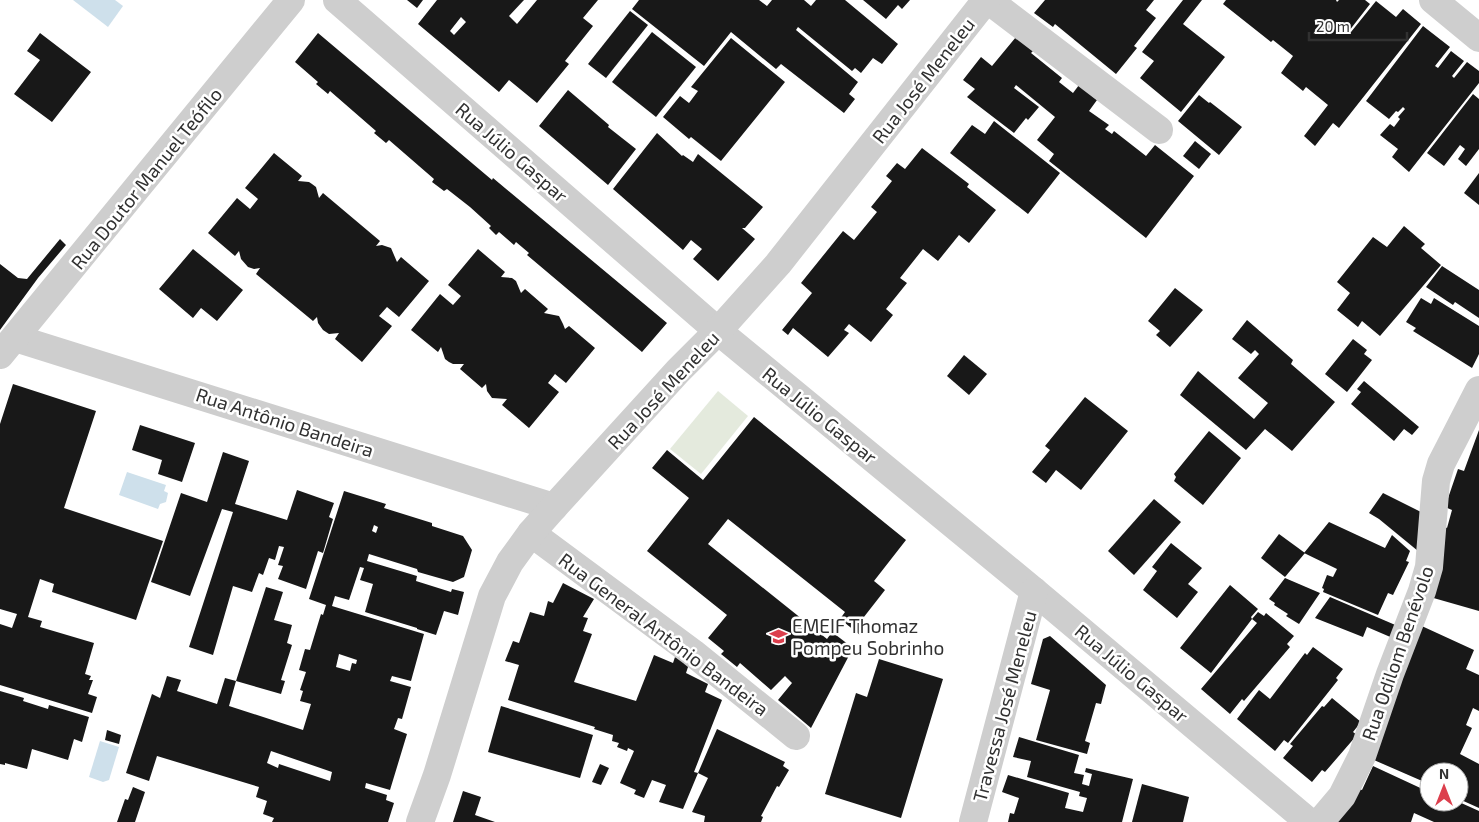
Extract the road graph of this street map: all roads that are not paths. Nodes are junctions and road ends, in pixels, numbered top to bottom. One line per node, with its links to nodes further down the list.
1 (291, 0): 8 (street, Rua Doutor Manuel Teófilo)
2 (337, 0): 7 (street, Rua Júlio Gaspar)
3 (987, 0): 6 (street, Rua José Meneleu); 7 (street, Rua José Meneleu)
4 (1433, 0): 5 (street)
5 (1479, 38)
6 (1159, 130)
7 (718, 331): 10 (street, Rua José Meneleu); 12 (street, Rua Júlio Gaspar)
8 (8, 347): 10 (street, Rua Antônio Bandeira)
9 (1479, 390): 17 (street, Rua Odilom Benévolo)
10 (554, 507): 11 (street, Rua José Meneleu)
11 (531, 533): 13 (street, Rua General Antônio Bandeira); 14 (street, Rua José Meneleu)
12 (1034, 591): 15 (street, Travessa José Meneleu); 16 (street, Rua Júlio Gaspar)
13 (796, 736)
14 (420, 822)
15 (973, 822)
16 (1309, 822)
17 (1320, 822)

